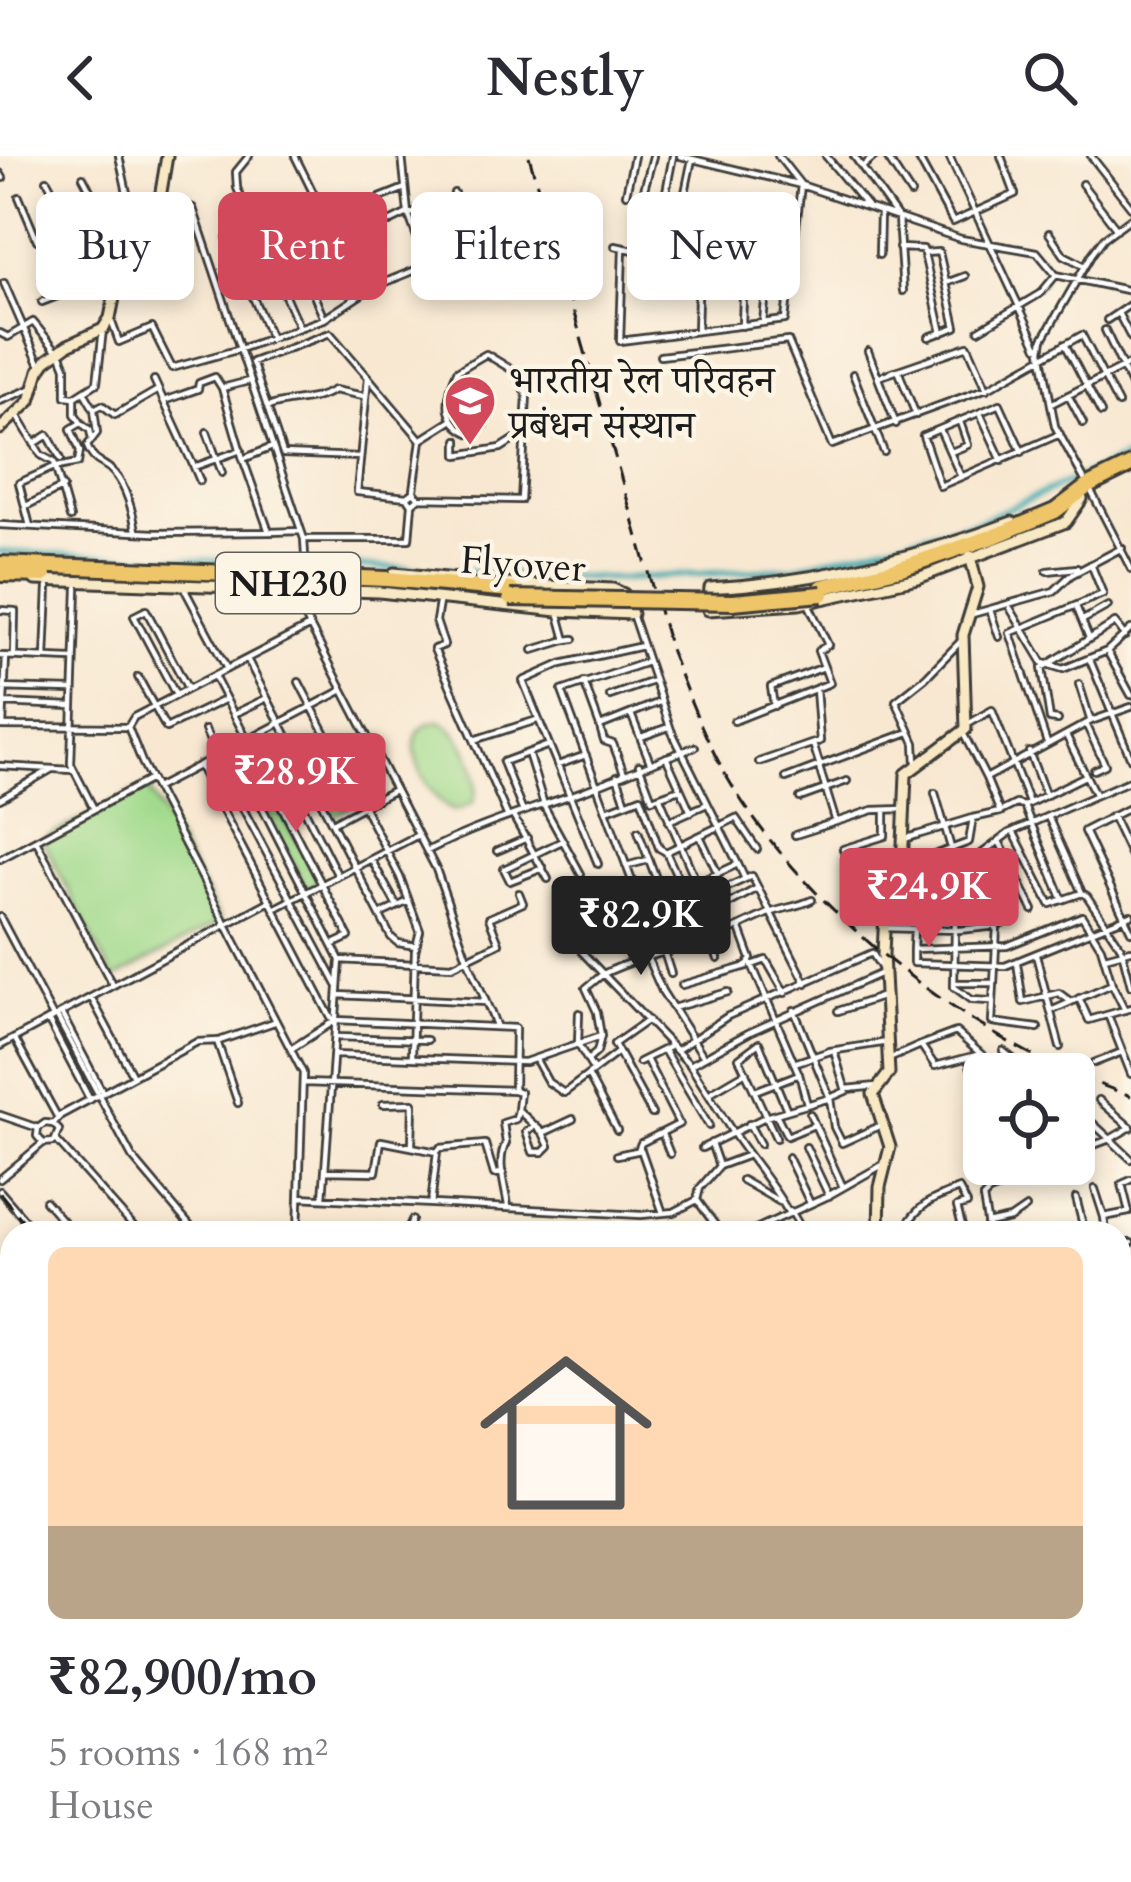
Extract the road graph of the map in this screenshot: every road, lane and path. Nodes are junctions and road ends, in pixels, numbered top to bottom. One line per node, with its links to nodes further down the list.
1 (119, 156): 27 (street)
2 (167, 156): 28 (street)
3 (249, 156): 81 (street)
4 (295, 156): 29 (street)
5 (402, 156): 24 (street)
6 (634, 156): 33 (street)
7 (652, 156): 30 (street)
8 (676, 156): 18 (street); 31 (street)
9 (778, 156): 23 (street)
10 (826, 156): 37 (street)
11 (854, 156): 19 (street)
12 (875, 156): 19 (street)
13 (886, 156): 34 (street)
14 (917, 156): 42 (street)
15 (949, 156): 42 (street)
16 (1001, 156): 42 (street)
17 (1091, 156): 38 (street)
18 (692, 159): 23 (street); 32 (street)
19 (862, 167): 43 (street)
20 (83, 178): 26 (street)
21 (47, 180): 25 (street)
22 (1082, 184): 47 (street)
23 (801, 185): 37 (street); 78 (street)
24 (405, 188): 35 (street); 41 (street)
25 (53, 192)
26 (91, 192)
27 (127, 192)
28 (161, 192)
29 (313, 192)
30 (643, 192)
31 (668, 192)
32 (685, 192)
33 (626, 194)
34 (911, 194)
35 (387, 195)
36 (19, 197): 49 (street)
37 (867, 206): 40 (street)
38 (1131, 207)
39 (194, 211): 93 (street)
40 (880, 212): 43 (street); 54 (street)
41 (408, 213): 45 (street); 46 (street)
42 (976, 214): 50 (street)
43 (898, 218): 50 (street); 52 (street)
44 (1131, 218): 47 (street)
45 (411, 221)
46 (387, 223)
47 (1118, 229): 55 (street)
48 (1049, 233): 55 (street)
49 (36, 238)
50 (990, 247): 56 (street); 73 (street)
51 (627, 248): 86 (street)
52 (898, 248): 53 (street); 61 (street)
53 (924, 253): 60 (street); 87 (street)
54 (879, 255)
55 (1085, 266): 58 (street)
56 (1056, 275): 58 (street); 73 (street)
57 (964, 276): 60 (street)
58 (1077, 280): 62 (street); 92 (street)
59 (4, 283): 80 (street)
60 (946, 283): 87 (street)
61 (903, 291)
62 (1131, 292)
63 (47, 300): 71 (street)
64 (113, 300): 75 (street)
65 (254, 300): 89 (street)
66 (316, 300): 76 (street)
67 (352, 300): 76 (street)
68 (698, 300): 86 (street)
69 (742, 300): 79 (street)
70 (765, 300): 78 (street)
71 (42, 302)
72 (1131, 304): 74 (street)
73 (1019, 306): 83 (street); 92 (street)
74 (1118, 313): 77 (street); 90 (street)
75 (110, 317): 82 (street); 93 (street)
76 (324, 319): 81 (street)
77 (1106, 320)
78 (763, 323): 79 (street)
79 (742, 326): 86 (street)
80 (22, 327): 85 (street); 95 (street); 99 (street)
81 (299, 327): 89 (street)
82 (104, 328): 95 (street); 114 (street)
83 (980, 330)
84 (1105, 330): 100 (street)
85 (0, 332)
86 (697, 332)
87 (943, 333): 88 (street)
88 (928, 337)
89 (271, 338): 93 (street)
90 (1131, 338)
91 (1065, 344): 97 (street); 105 (street); 109 (street)
92 (1042, 346): 97 (street)
93 (240, 349): 107 (street)
94 (868, 351): 104 (street)
95 (56, 353): 99 (street); 116 (street)
96 (659, 356): 136 (street)
97 (1042, 359): 113 (street); 120 (street)
98 (1131, 363): 100 (street)
99 (41, 368): 110 (street)
100 (1123, 368): 105 (street); 108 (street)
101 (898, 370): 104 (street); 113 (street); 127 (street)
102 (853, 374): 136 (street)
103 (368, 377): 117 (street); 122 (street); 141 (street)
104 (878, 377): 132 (street)
105 (1104, 377): 109 (street); 121 (street)
106 (154, 380): 112 (street)
107 (250, 380): 111 (street); 144 (street)
108 (1131, 385)
109 (1088, 386): 115 (street); 125 (street)
110 (33, 388): 118 (street); 126 (street)
111 (222, 388): 119 (street); 145 (street)
112 (158, 389): 119 (street); 123 (street)
113 (987, 389): 127 (street)
114 (84, 392): 116 (street); 123 (street)
115 (1068, 395): 120 (street); 131 (street)
116 (75, 397): 130 (street)
117 (366, 397): 122 (street); 149 (street)
118 (0, 401)
119 (164, 401): 154 (street)
120 (1049, 404): 139 (street)
121 (1118, 404)
122 (268, 407): 149 (street)
123 (94, 409): 140 (street)
124 (980, 413): 129 (street); 148 (street); 153 (street)
125 (1101, 413)
126 (17, 415): 134 (street); 143 (street)
127 (916, 416): 132 (street)
128 (451, 421): 133 (street); 138 (street); 141 (street)
129 (959, 422): 135 (street); 147 (street)
130 (81, 423): 140 (street); 155 (street)
131 (1083, 423)
132 (896, 424): 136 (street)
133 (484, 425)
134 (0, 429)
135 (940, 430): 147 (street); 158 (street)
136 (875, 431): 146 (street)
137 (207, 432): 150 (street)
138 (526, 432): 142 (street); 162 (street)
139 (1060, 434): 148 (street); 161 (street)
140 (92, 440): 167 (street)
141 (421, 440): 162 (street)
142 (458, 440)
143 (34, 444): 151 (street); 155 (street)
144 (273, 447): 152 (street); 169 (street)
145 (241, 450): 150 (street); 152 (street)
146 (884, 452)
147 (950, 452): 158 (street)
148 (1022, 452): 153 (street)
149 (360, 457): 162 (street)
150 (217, 458): 154 (street); 157 (street)
151 (61, 459)
152 (243, 459): 168 (street)
153 (1002, 461): 158 (street)
154 (194, 467): 159 (street)
155 (56, 468): 160 (street); 166 (street)
156 (1131, 471): 161 (highway, NH230)
157 (222, 473)
158 (961, 477)
159 (200, 481)
160 (63, 487): 163 (street); 164 (street)
161 (1084, 494): 170 (street); 171 (highway, NH230); 172 (highway, NH230)
162 (413, 498): 169 (street)
163 (28, 505)
164 (70, 518)
165 (0, 525): 166 (street)
166 (30, 526): 167 (street)
167 (136, 532): 168 (street)
168 (269, 532): 169 (street)
169 (303, 535): 178 (street)
170 (1122, 548): 173 (street); 174 (street)
171 (970, 556): 172 (highway, Flyover / NH230); 185 (street); 193 (street)
172 (931, 557): 183 (highway, Flyover / NH230, bridge); 183 (highway, Flyover / NH230, bridge); 185 (street)
173 (1090, 564): 175 (street); 187 (street)
174 (1131, 567)
175 (1082, 568): 177 (street); 186 (street)
176 (5, 569): 180 (highway, NH230)
177 (1047, 571)
178 (306, 572): 179 (street); 180 (street)
179 (372, 576): 180 (highway, NH230); 183 (highway, Flyover / NH230); 192 (street)
180 (64, 577): 183 (highway, Flyover / NH230); 184 (street); 208 (street); 209 (street)
181 (185, 590): 215 (street)
182 (225, 592): 195 (street)
183 (510, 594)
184 (440, 597): 191 (street); 260 (street)
185 (808, 603): 214 (street)
186 (1009, 606): 190 (street); 196 (street)
187 (1076, 606): 194 (street); 196 (street)
188 (1108, 606): 194 (street)
189 (0, 610): 199 (street)
190 (990, 610): 193 (street); 201 (street)
191 (558, 611): 192 (street); 205 (street)
192 (632, 614): 204 (street)
193 (969, 615): 203 (street)
194 (1082, 620): 202 (street)
195 (310, 626): 211 (street); 227 (street)
196 (1021, 628): 213 (street); 261 (street)
197 (1131, 628): 200 (street)
198 (0, 629): 199 (street)
199 (15, 630): 207 (street)
200 (1125, 636): 202 (street); 206 (street)
201 (999, 637)
202 (1089, 638): 213 (street)
203 (963, 639): 253 (street); 255 (street)
204 (642, 646): 212 (street); 243 (street)
205 (533, 650)
206 (1107, 651): 210 (street); 229 (street)
207 (7, 656): 208 (street); 216 (street)
208 (45, 658): 209 (street)
209 (74, 658): 226 (street)
210 (1089, 658): 213 (street); 242 (street)
211 (247, 659): 215 (street); 231 (street)
212 (647, 662): 219 (street); 221 (street)
213 (1047, 665): 244 (street)
214 (824, 667): 225 (street); 237 (street)
215 (227, 669): 217 (street)
216 (3, 671): 223 (street)
217 (214, 676): 224 (street); 232 (street)
218 (138, 677): 236 (street)
219 (653, 681): 230 (street); 233 (street)
220 (298, 682): 238 (street)
221 (584, 682): 249 (street); 271 (street)
222 (1079, 684): 247 (street)
223 (2, 688): 226 (street); 234 (street)
224 (188, 689): 228 (street); 228 (street)
225 (816, 689): 237 (street); 262 (street)
226 (73, 690): 235 (street)
227 (343, 690): 238 (street); 258 (street)
228 (176, 695): 236 (street)
229 (1131, 695)
230 (610, 696)
231 (267, 698): 240 (street); 246 (street)
232 (226, 699): 236 (street); 240 (street)
233 (660, 702): 241 (street); 251 (street)
234 (2, 703): 235 (street); 248 (street)
235 (72, 706): 252 (street)
236 (155, 706): 250 (street)
237 (774, 706): 245 (street)
238 (311, 707): 246 (street); 270 (street)
239 (1131, 707): 242 (street)
240 (234, 714): 259 (street)
241 (631, 714): 249 (street); 257 (street)
242 (1111, 714): 247 (street); 273 (street)
243 (539, 719): 260 (street); 263 (street)
244 (1058, 720)
245 (734, 722)
246 (280, 723): 259 (street); 286 (street)
247 (1089, 723): 256 (street); 285 (street)
248 (2, 726): 252 (street)
249 (600, 726): 287 (street)
250 (128, 727): 252 (street); 292 (street)
251 (669, 727): 257 (street); 266 (street)
252 (72, 729): 284 (street)
253 (965, 729): 274 (street); 277 (street); 291 (street)
254 (205, 730): 269 (street)
255 (909, 732): 277 (street); 282 (street)
256 (1066, 734): 261 (street); 288 (street)
257 (641, 736): 275 (street)
258 (368, 739): 270 (street); 299 (street)
259 (247, 740): 265 (street); 365 (street)
260 (474, 740): 320 (street)
261 (1047, 742): 267 (street)
262 (813, 744): 276 (street); 282 (street)
263 (550, 745): 268 (street); 279 (street)
264 (695, 747): 266 (street)
265 (232, 748): 269 (street); 370 (street)
266 (681, 752): 272 (street); 308 (street)
267 (1029, 752): 274 (street); 303 (street)
268 (528, 753): 309 (street); 317 (street)
269 (219, 755): 278 (street); 379 (street)
270 (337, 755): 286 (street); 311 (street)
271 (586, 755): 279 (street); 295 (street)
272 (666, 757): 275 (street); 297 (street)
273 (1131, 759)
274 (1012, 761): 291 (street); 310 (street)
275 (650, 762): 280 (street)
276 (759, 762)
277 (916, 764): 314 (street)
278 (200, 765): 296 (street); 378 (street)
279 (559, 765): 302 (street)
280 (639, 765): 287 (street); 304 (street)
281 (0, 766): 283 (street)
282 (819, 766): 290 (street); 298 (street)
283 (52, 769): 284 (street); 306 (street)
284 (72, 770): 313 (street)
285 (1094, 770)
286 (305, 771): 326 (street)
287 (620, 774): 295 (street); 307 (street)
288 (1085, 776): 301 (street); 303 (street)
289 (288, 777): 360 (street)
290 (786, 778)
291 (986, 778): 319 (street)
292 (151, 779): 296 (street); 313 (street)
293 (1131, 781): 301 (street)
294 (847, 782): 298 (street)
295 (597, 785): 302 (street); 315 (street)
296 (155, 788): 394 (street)
297 (680, 789): 304 (street); 318 (street)
298 (826, 789): 305 (street); 323 (street)
299 (394, 790): 311 (street); 332 (street)
300 (935, 793): 329 (street)
301 (1094, 794): 324 (street)
302 (571, 795): 309 (street); 352 (street)
303 (1046, 796): 310 (street)
304 (660, 798): 325 (street)
305 (800, 798)
306 (0, 800)
307 (626, 802): 315 (street); 346 (street)
308 (708, 803): 318 (street); 328 (street)
309 (544, 804): 317 (street); 338 (street)
310 (1027, 804): 319 (street); 327 (street)
311 (363, 806): 326 (street); 343 (street)
312 (1131, 807): 321 (street)
313 (94, 809): 337 (street)
314 (904, 809): 316 (street); 336 (street)
315 (607, 810): 354 (street)
316 (885, 810): 333 (street); 386 (street)
317 (524, 812): 320 (street)
318 (691, 812): 325 (street)
319 (1000, 812): 322 (street)
320 (510, 816): 335 (street); 344 (street)
321 (1112, 816): 348 (street); 391 (street)
322 (973, 818): 329 (street); 341 (street)
323 (835, 819)
324 (1049, 819): 327 (street); 372 (street)
325 (668, 821): 340 (street)
326 (332, 823): 355 (street)
327 (1033, 825): 331 (street); 375 (street)
328 (721, 826): 334 (street); 342 (street); 353 (street)
329 (947, 827): 336 (street); 341 (street)
330 (638, 831): 351 (street)
331 (1014, 831): 339 (street); 375 (street)
332 (418, 835): 343 (street); 344 (street)
333 (795, 835)
334 (700, 836): 340 (street); 359 (street)
335 (527, 838): 345 (street); 347 (street)
336 (904, 839): 357 (street)
337 (36, 840): 349 (street); 432 (street)
338 (562, 841): 347 (street); 358 (street)
339 (999, 841): 367 (street); 373 (street)
340 (680, 845): 346 (street); 366 (street)
341 (953, 848): 357 (street); 364 (street)
342 (757, 849)
343 (386, 851): 350 (street); 380 (street)
344 (427, 851): 418 (street)
345 (497, 851)
346 (666, 851): 369 (street)
347 (536, 854): 356 (street); 356 (street)
348 (1131, 856)
349 (0, 859)
350 (371, 859): 355 (street); 381 (street)
351 (648, 860): 354 (street); 376 (street)
352 (598, 864)
353 (738, 864): 359 (street); 363 (street)
354 (626, 866): 383 (street)
355 (355, 867): 360 (street); 390 (street)
356 (543, 868): 362 (street)
357 (900, 870): 364 (street); 386 (street)
358 (581, 874)
359 (718, 874): 366 (street)
360 (338, 876): 365 (street)
361 (969, 876): 382 (street)
362 (548, 879)
363 (745, 879): 368 (street); 374 (street)
364 (956, 879): 387 (street)
365 (322, 884): 370 (street); 406 (street)
366 (698, 884): 369 (street); 374 (street)
367 (1022, 886): 373 (street); 385 (street)
368 (758, 888): 388 (street); 389 (street)
369 (683, 891): 376 (street); 393 (street)
370 (306, 892): 379 (street); 406 (street)
371 (519, 893): 418 (street)
372 (1082, 893): 375 (street); 395 (street)
373 (1000, 897): 382 (street); 396 (street)
374 (704, 898): 388 (street)
375 (1062, 898)
376 (664, 899): 383 (street); 393 (street)
377 (812, 900): 389 (street)
378 (270, 901): 384 (street); 394 (street)
379 (290, 901): 384 (street); 435 (street)
380 (409, 901): 381 (street); 407 (street)
381 (397, 906): 390 (street)
382 (985, 907): 387 (street); 396 (street)
383 (642, 908): 403 (street)
384 (274, 909): 456 (street)
385 (1034, 910)
386 (885, 911): 387 (street); 398 (street)
387 (956, 911): 400 (street)
388 (712, 912): 404 (street); 405 (street)
389 (771, 912): 397 (street); 429 (street)
390 (380, 915): 407 (street)
391 (1128, 916): 395 (street); 402 (street)
392 (0, 917): 454 (street)
393 (672, 920): 403 (street)
394 (226, 925): 432 (street); 458 (street)
395 (1109, 925): 401 (street); 414 (street)
396 (997, 926): 400 (street); 410 (street)
397 (740, 928): 404 (street); 433 (street)
398 (884, 928): 399 (street); 425 (street)
399 (914, 929): 400 (street); 408 (street)
400 (955, 930): 409 (street)
401 (1092, 931): 410 (street); 416 (street); 417 (street)
402 (1131, 931)
403 (658, 933): 411 (street)
404 (727, 933): 405 (street)
405 (710, 939): 411 (street); 419 (street)
406 (334, 944): 420 (street)
407 (416, 946): 421 (street)
408 (913, 949): 409 (street); 423 (street)
409 (954, 949): 410 (street); 423 (street)
410 (995, 949): 424 (street)
411 (667, 950): 415 (street); 427 (street)
412 (1131, 950): 414 (street)
413 (582, 952): 426 (street)
414 (1123, 952): 417 (street); 434 (street)
415 (646, 955): 426 (street); 447 (street)
416 (1036, 955): 422 (street); 439 (street)
417 (1105, 957): 431 (street)
418 (467, 958): 421 (street); 446 (street)
419 (718, 959)
420 (340, 960): 421 (street); 435 (street)
421 (415, 963): 442 (street)
422 (1017, 963): 424 (street); 439 (street)
423 (954, 965): 424 (street); 430 (street)
424 (994, 967): 428 (street)
425 (884, 972): 429 (street); 438 (street); 449 (street)
426 (603, 974): 457 (street); 462 (street)
427 (671, 974)
428 (992, 982): 430 (street); 444 (street)
429 (806, 983): 437 (street)
430 (956, 983): 444 (street)
431 (1112, 984): 441 (street); 448 (street)
432 (112, 985): 440 (street)
433 (682, 985)
434 (1131, 986)
435 (338, 992): 442 (street); 456 (street)
436 (728, 992): 447 (street)
437 (785, 994): 443 (street); 443 (street)
438 (885, 995): 451 (street); 469 (street)
439 (1049, 996): 445 (street); 450 (street)
440 (91, 997): 454 (street); 499 (street)
441 (1079, 998): 445 (street); 453 (street)
442 (414, 999): 446 (street); 459 (street)
443 (766, 1001): 455 (street); 465 (street)
444 (990, 1001): 461 (street)
445 (1070, 1001): 450 (street)
446 (486, 1002): 460 (street)
447 (673, 1008): 465 (street)
448 (1128, 1009): 453 (street)
449 (794, 1010): 455 (street); 484 (street)
450 (1053, 1010): 473 (street)
451 (838, 1011)
452 (578, 1013): 470 (street)
453 (1108, 1015): 479 (street)
454 (54, 1016): 464 (street); 507 (street); 510 (street)
455 (775, 1019): 485 (street); 492 (street)
456 (336, 1020): 459 (street); 463 (street); 474 (street)
457 (648, 1020): 475 (street); 480 (street)
458 (276, 1021): 468 (street); 474 (street)
459 (413, 1023): 460 (street); 466 (street)
460 (496, 1025): 491 (street)
461 (1038, 1028)
462 (601, 1036): 470 (street); 490 (street)
463 (335, 1037): 466 (street); 483 (street)
464 (15, 1038): 472 (street); 523 (street)
465 (694, 1039): 475 (street); 485 (street)
466 (412, 1040): 467 (street); 486 (street)
467 (427, 1040)
468 (217, 1041): 499 (street); 512 (street)
469 (888, 1042): 476 (street); 487 (street)
470 (578, 1044): 489 (street); 490 (street)
471 (920, 1045): 481 (street); 487 (street); 488 (street)
472 (0, 1046)
473 (1060, 1047)
474 (290, 1048): 500 (street)
475 (675, 1048): 494 (street); 535 (street)
476 (834, 1051): 484 (street); 505 (street)
477 (1004, 1051): 482 (street)
478 (665, 1052): 529 (street)
479 (1122, 1052): 493 (street); 498 (street)
480 (617, 1053): 495 (street); 518 (street)
481 (981, 1053)
482 (1006, 1053)
483 (334, 1055): 486 (street); 501 (street)
484 (814, 1055): 492 (street); 509 (street)
485 (703, 1056): 494 (street)
486 (412, 1057): 491 (street)
487 (889, 1059): 503 (street)
488 (963, 1059)
489 (536, 1060): 491 (street); 495 (street)
490 (588, 1060): 495 (street)
491 (515, 1061): 504 (street)
492 (793, 1063): 497 (street)
493 (1095, 1063)
494 (690, 1065): 508 (street)
495 (590, 1072): 532 (street)
496 (746, 1072): 502 (street); 506 (street); 508 (street)
497 (799, 1074): 502 (street); 514 (street)
498 (1131, 1075)
499 (134, 1076): 507 (street)
500 (303, 1083): 501 (street); 565 (street)
501 (333, 1083): 504 (street); 555 (street)
502 (776, 1083): 506 (street); 516 (street)
503 (877, 1086): 505 (street); 526 (street)
504 (514, 1090): 515 (street)
505 (845, 1090): 509 (street)
506 (755, 1091): 521 (street)
507 (100, 1094): 510 (street); 580 (street)
508 (708, 1094): 534 (street)
509 (830, 1098): 514 (street); 526 (street)
510 (90, 1100): 523 (street)
511 (1099, 1100): 531 (street)
512 (238, 1103)
513 (383, 1104): 544 (street)
514 (807, 1105): 516 (street)
515 (518, 1110): 528 (street); 556 (street)
516 (788, 1110): 519 (street)
517 (0, 1114): 530 (street)
518 (652, 1114)
519 (776, 1114): 521 (street); 525 (street)
520 (811, 1114): 525 (street)
521 (765, 1117): 524 (street); 536 (street)
522 (573, 1119): 533 (street)
523 (56, 1121): 530 (street); 538 (street)
524 (749, 1124): 534 (street); 541 (street)
525 (814, 1125): 561 (street)
526 (881, 1125): 553 (street)
527 (1095, 1125): 537 (street)
528 (533, 1126): 533 (street); 533 (street)
529 (709, 1126)
530 (38, 1128): 540 (street)
531 (1131, 1128): 537 (street)
532 (617, 1130)
533 (543, 1133)
534 (733, 1133): 539 (street); 550 (street)
535 (662, 1134): 545 (street); 548 (street)
536 (776, 1138)
537 (1110, 1139): 542 (street); 552 (street)
538 (56, 1140): 540 (street); 579 (street)
539 (711, 1142): 546 (street); 554 (street)
540 (43, 1143): 557 (street)
541 (760, 1144)
542 (1095, 1145)
543 (806, 1147): 564 (street)
544 (412, 1148): 547 (street); 555 (street)
545 (639, 1148): 549 (street); 575 (street)
546 (702, 1148)
547 (437, 1152): 556 (street); 571 (street)
548 (670, 1154)
549 (617, 1155)
550 (747, 1155): 554 (street); 574 (street)
551 (788, 1157): 570 (street)
552 (1131, 1159)
553 (886, 1163): 561 (street); 585 (street)
554 (719, 1166): 568 (street)
555 (325, 1171): 566 (street)
556 (502, 1173): 573 (street)
557 (0, 1179)
558 (742, 1180): 574 (street)
559 (1131, 1180): 576 (street)
560 (1008, 1185): 588 (street)
561 (843, 1187): 564 (street)
562 (1095, 1190): 576 (street)
563 (0, 1191): 577 (street)
564 (829, 1196): 570 (street)
565 (298, 1197): 566 (street); 581 (street)
566 (323, 1198): 571 (street)
567 (1076, 1198): 590 (street)
568 (697, 1200): 575 (street); 582 (street)
569 (45, 1202): 578 (street)
570 (810, 1203): 574 (street)
571 (431, 1204): 573 (street)
572 (1026, 1208): 589 (street)
573 (508, 1209): 575 (street)
574 (787, 1209): 583 (street); 584 (street)
575 (663, 1213)
576 (1104, 1217): 591 (street)
577 (26, 1221)
578 (62, 1221)
579 (128, 1221)
580 (186, 1221)
581 (298, 1221)
582 (712, 1221)
583 (767, 1221)
584 (796, 1221)
585 (879, 1221)
586 (910, 1221): 587 (street)
587 (960, 1221)
588 (987, 1221)
589 (1001, 1221)
590 (1082, 1221)
591 (1104, 1221)

